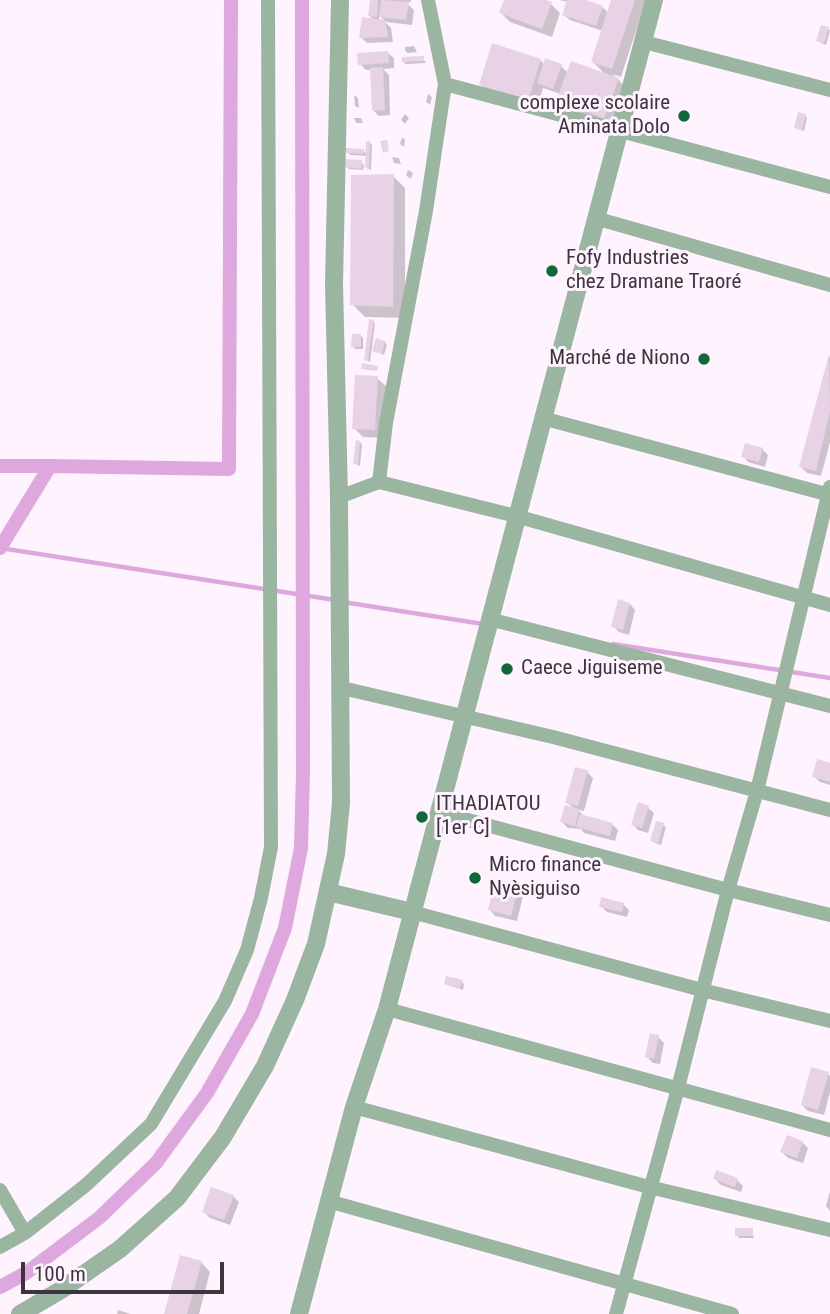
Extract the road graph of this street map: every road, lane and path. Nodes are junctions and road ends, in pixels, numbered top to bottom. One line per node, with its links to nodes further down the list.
1 (268, 0): 41 (street)
2 (341, 0): 15 (street)
3 (428, 0): 6 (street)
4 (654, 0): 5 (street)
5 (644, 42): 7 (street); 8 (street)
6 (445, 84): 8 (street); 13 (street)
7 (830, 90)
8 (618, 131): 9 (street); 10 (street)
9 (830, 187)
10 (595, 218): 11 (street); 12 (street)
11 (830, 285)
12 (542, 418): 14 (street); 16 (street)
13 (379, 482): 15 (street); 16 (street)
14 (829, 492): 17 (street)
15 (340, 497): 20 (street)
16 (516, 516): 17 (street); 19 (street)
17 (803, 598): 18 (street); 21 (street)
18 (830, 605)
19 (489, 619): 21 (street); 23 (street)
20 (342, 688): 23 (street); 28 (street)
21 (780, 694): 22 (street); 24 (street)
22 (830, 706)
23 (463, 716): 24 (street); 26 (street)
24 (757, 791): 25 (street); 27 (street)
25 (830, 810)
26 (438, 812): 27 (street); 29 (street)
27 (728, 890): 30 (street); 31 (street)
28 (328, 892): 29 (street); 44 (street)
29 (412, 912): 31 (street); 32 (street)
30 (830, 915)
31 (702, 990): 33 (street); 34 (street)
32 (387, 1009): 34 (street); 35 (street)
33 (830, 1021)
34 (678, 1088): 36 (street); 37 (street)
35 (354, 1107): 37 (street); 39 (street)
36 (830, 1129)
37 (649, 1187): 40 (street); 43 (street)
38 (0, 1190): 41 (street)
39 (328, 1201): 43 (street); 45 (street)
40 (830, 1230)
41 (25, 1233): 42 (street)
42 (0, 1248)
43 (624, 1284): 46 (street); 47 (street)
44 (20, 1314)
45 (299, 1314)
46 (616, 1314)
47 (732, 1314)

